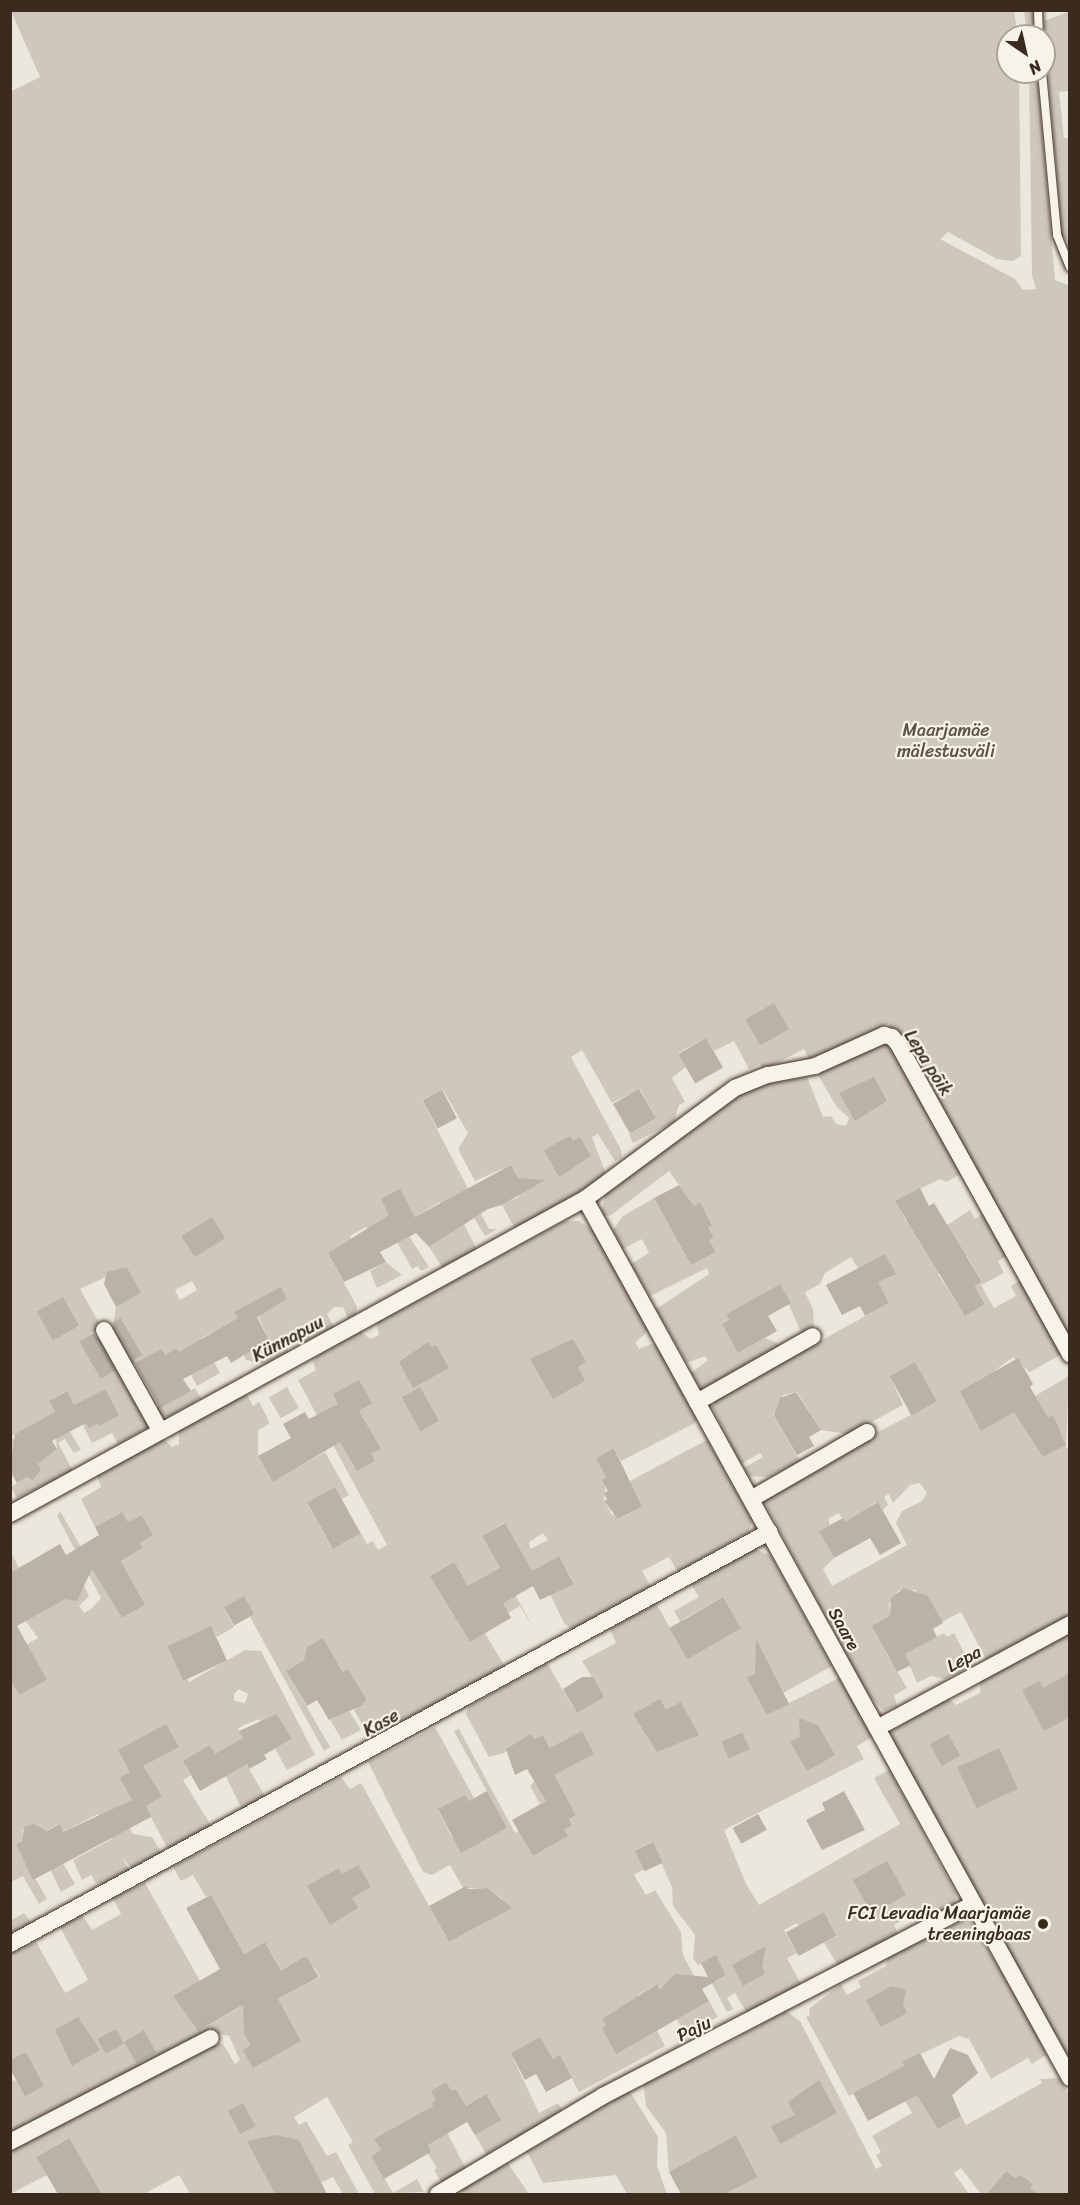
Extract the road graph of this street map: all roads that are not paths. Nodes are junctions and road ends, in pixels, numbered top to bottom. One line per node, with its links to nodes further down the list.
1 (1043, 84): 2 (lane)
2 (1070, 268)
3 (585, 1199): 6 (street, Lepa põik); 7 (street, Saare); 8 (street, Künnapuu)
4 (104, 1330): 8 (street)
5 (813, 1336): 7 (street)
6 (1070, 1354)
7 (697, 1401): 10 (street, Saare)
8 (160, 1430): 11 (street, Künnapuu)
9 (867, 1432): 10 (street)
10 (751, 1498): 12 (street, Saare)
11 (12, 1510)
12 (769, 1532): 14 (street, Saare); 16 (street, Kase)
13 (1070, 1624): 14 (street, Lepa)
14 (877, 1728): 15 (street, Saare)
15 (972, 1905): 18 (street, Saare); 20 (street, Paju)
16 (10, 1944)
17 (211, 2038): 19 (street)
18 (1070, 2078)
19 (10, 2142)
20 (438, 2194)

